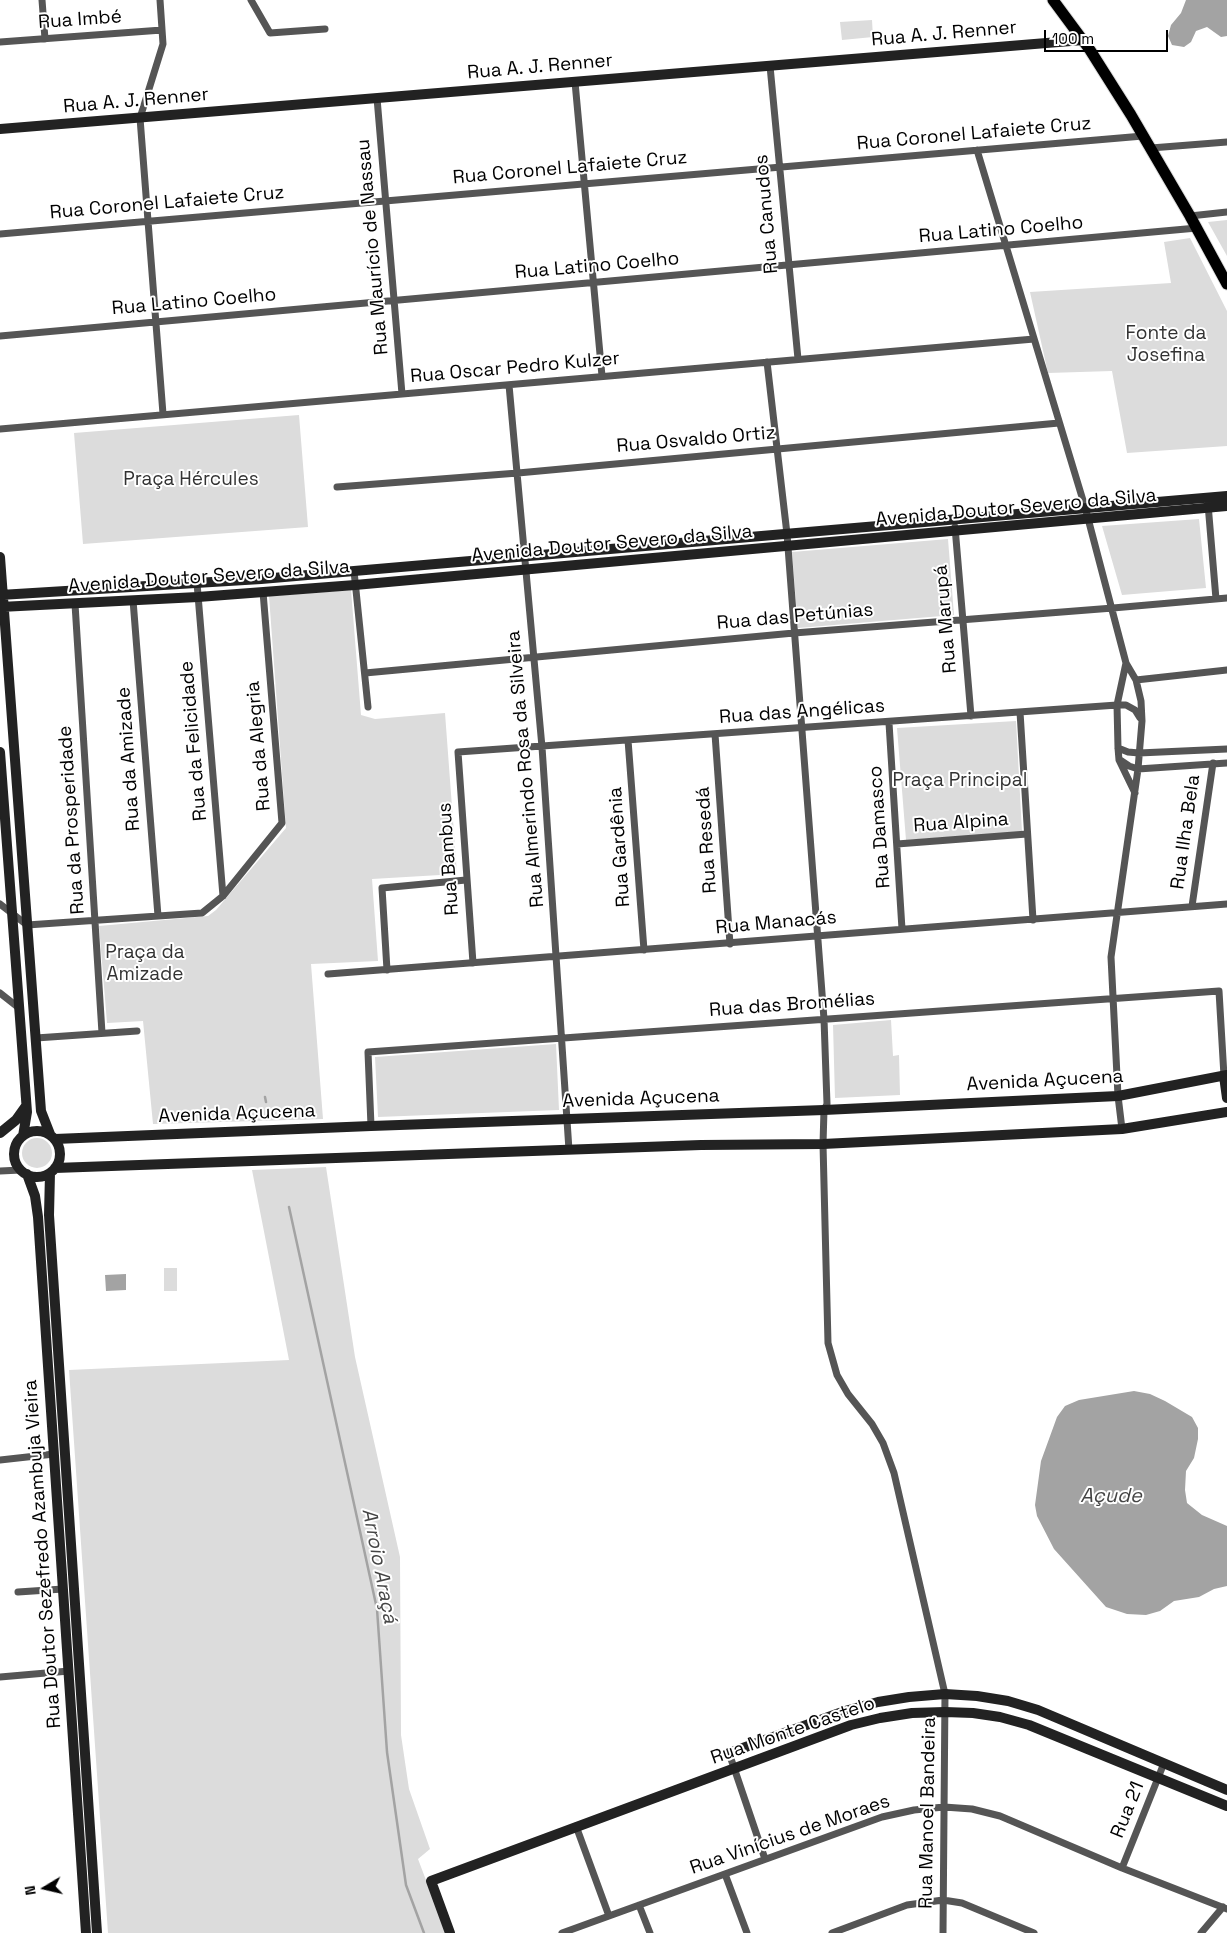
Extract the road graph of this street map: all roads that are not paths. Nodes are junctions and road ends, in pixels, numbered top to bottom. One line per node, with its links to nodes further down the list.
1 (42, 0): 7 (street)
2 (160, 0): 6 (street)
3 (251, 0): 5 (street)
4 (1053, 0): 8 (main road)
5 (326, 29)
6 (162, 30): 7 (street, Rua Imbé); 13 (street)
7 (45, 39): 9 (street, Rua Imbé)
8 (1083, 40): 10 (main road, Rua A. J. Renner); 15 (main road)
9 (0, 42)
10 (770, 66): 11 (main road, Rua A. J. Renner); 19 (street, Rua Canudos)
11 (575, 82): 12 (main road, Rua A. J. Renner); 20 (street)
12 (377, 98): 13 (main road, Rua A. J. Renner); 21 (street, Rua Maurício de Nassau)
13 (140, 118): 14 (main road, Rua A. J. Renner); 24 (street)
14 (0, 129)
15 (1143, 136): 17 (main road); 18 (street, Rua Coronel Lafaiete Cruz)
16 (1227, 142): 17 (street)
17 (1151, 148): 23 (main road)
18 (977, 150): 19 (street, Rua Coronel Lafaiete Cruz); 27 (street)
19 (779, 167): 20 (street, Rua Coronel Lafaiete Cruz); 28 (street, Rua Canudos)
20 (585, 184): 21 (street, Rua Coronel Lafaiete Cruz); 29 (street)
21 (386, 201): 24 (street, Rua Coronel Lafaiete Cruz); 31 (street, Rua Maurício de Nassau)
22 (1227, 212): 23 (street)
23 (1190, 216): 25 (main road)
24 (148, 221): 26 (street, Rua Coronel Lafaiete Cruz); 32 (street)
25 (1197, 228): 27 (street, Rua Latino Coelho); 30 (main road)
26 (0, 234)
27 (1006, 246): 28 (street, Rua Latino Coelho); 34 (street)
28 (789, 265): 29 (street, Rua Latino Coelho); 35 (street, Rua Canudos)
29 (594, 282): 31 (street, Rua Latino Coelho); 37 (street)
30 (1227, 284)
31 (394, 300): 32 (street, Rua Latino Coelho); 39 (street, Rua Maurício de Nassau)
32 (156, 321): 33 (street, Rua Latino Coelho); 40 (street)
33 (0, 336)
34 (1034, 339): 35 (street, Rua Oscar Pedro Kulzer); 41 (street)
35 (798, 359): 36 (street, Rua Oscar Pedro Kulzer)
36 (767, 362): 37 (street, Rua Oscar Pedro Kulzer); 43 (street, Rua Manoel Bandeira)
37 (602, 376): 38 (street, Rua Oscar Pedro Kulzer)
38 (509, 385): 39 (street, Rua Oscar Pedro Kulzer); 44 (street, Rua Almerindo Rosa da Silveira)
39 (402, 394): 40 (street, Rua Oscar Pedro Kulzer)
40 (163, 414): 42 (street, Rua Oscar Pedro Kulzer)
41 (1059, 423): 43 (street, Rua Osvaldo Ortiz); 49 (street)
42 (0, 429)
43 (777, 448): 44 (street, Rua Osvaldo Ortiz); 53 (street, Rua Manoel Bandeira)
44 (518, 473): 45 (street, Rua Osvaldo Ortiz); 56 (street, Rua Almerindo Rosa da Silveira)
45 (337, 487)
46 (1227, 496): 47 (main road, Avenida Doutor Severo da Silva)
47 (1207, 503): 48 (main road, Avenida Doutor Severo da Silva); 49 (main road, Avenida Doutor Severo da Silva); 51 (main road, Avenida Doutor Severo da Silva); 65 (street)
48 (1227, 506)
49 (1085, 507): 50 (main road, Avenida Doutor Severo da Silva); 51 (street)
50 (955, 519): 52 (street, Rua Marupá); 53 (main road, Avenida Doutor Severo da Silva)
51 (1088, 519): 52 (main road, Avenida Doutor Severo da Silva); 69 (street)
52 (956, 531): 54 (main road, Avenida Doutor Severo da Silva); 70 (street, Rua Marupá)
53 (787, 534): 54 (street, Rua Manoel Bandeira); 56 (main road, Avenida Doutor Severo da Silva)
54 (788, 546): 57 (main road, Avenida Doutor Severo da Silva); 71 (street, Rua Manoel Bandeira)
55 (0, 557): 62 (main road)
56 (524, 557): 57 (street, Rua Almerindo Rosa da Silveira); 58 (main road, Avenida Doutor Severo da Silva)
57 (525, 570): 60 (main road, Avenida Doutor Severo da Silva); 72 (street, Rua Almerindo Rosa da Silveira)
58 (354, 571): 59 (main road, Avenida Doutor Severo da Silva); 60 (street)
59 (198, 583): 62 (main road, Avenida Doutor Severo da Silva); 63 (street, Rua da Felicidade)
60 (355, 585): 61 (main road, Avenida Doutor Severo da Silva); 75 (street)
61 (263, 592): 63 (main road, Avenida Doutor Severo da Silva); 102 (street, Rua da Alegria)
62 (1, 595): 68 (main road)
63 (198, 597): 66 (main road, Avenida Doutor Severo da Silva); 102 (street, Rua da Felicidade)
64 (1227, 598): 65 (street, Rua das Petúnias)
65 (1216, 599): 69 (street, Rua das Petúnias)
66 (133, 600): 67 (main road, Avenida Doutor Severo da Silva); 108 (street, Rua da Amizade)
67 (75, 604): 68 (main road, Avenida Doutor Severo da Silva); 109 (street, Rua da Prosperidade)
68 (2, 607): 77 (main road)
69 (1113, 608): 70 (street, Rua das Petúnias); 73 (street)
70 (963, 620): 71 (street, Rua das Petúnias); 81 (street, Rua Marupá)
71 (794, 633): 72 (street, Rua das Petúnias); 84 (street, Rua Manoel Bandeira)
72 (534, 657): 75 (street, Rua das Petúnias); 87 (street, Rua Almerindo Rosa da Silveira)
73 (1126, 664): 76 (street); 78 (street)
74 (1227, 670): 76 (street)
75 (365, 673): 79 (street)
76 (1136, 680): 82 (street)
77 (5, 695): 111 (main road)
78 (1117, 705): 80 (street, Rua das Angélicas); 82 (street, Rua das Angélicas); 88 (street)
79 (368, 707)
80 (1020, 712): 81 (street, Rua das Angélicas); 99 (street)
81 (970, 716): 83 (street, Rua das Angélicas)
82 (1142, 721): 92 (street)
83 (889, 722): 84 (street, Rua das Angélicas); 100 (street, Rua Damasco)
84 (802, 727): 85 (street, Rua das Angélicas); 113 (street, Rua Manoel Bandeira)
85 (715, 734): 86 (street, Rua das Angélicas); 114 (street, Rua Resedá)
86 (628, 740): 87 (street, Rua das Angélicas); 115 (street, Rua Gardênia)
87 (542, 747): 91 (street, Rua das Angélicas); 116 (street, Rua Almerindo Rosa da Silveira)
88 (1118, 748): 92 (street); 93 (street)
89 (1227, 749): 92 (street)
90 (0, 752): 98 (main road)
91 (458, 752): 101 (street, Rua Bambus)
92 (1139, 753): 96 (street)
93 (1119, 760): 96 (street); 97 (street)
94 (1227, 763): 95 (street)
95 (1212, 764): 96 (street); 105 (street, Rua Ilha Bela)
96 (1138, 769): 97 (street)
97 (1135, 793): 106 (street)
98 (3, 822): 107 (main road)
99 (1027, 834): 100 (street, Rua Alpina); 110 (street)
100 (897, 844): 112 (street, Rua Damasco)
101 (466, 880): 117 (street, Rua Bambus); 118 (street)
102 (223, 896): 108 (street, Rua da Alegria)
103 (0, 904): 107 (street)
104 (1227, 904): 105 (street, Rua Manacás)
105 (1192, 906): 106 (street, Rua Manacás)
106 (1117, 913): 110 (street, Rua Manacás); 121 (street)
107 (12, 914): 111 (street); 122 (main road)
108 (158, 916): 109 (street, Rua da Alegria)
109 (95, 920): 111 (street, Rua da Alegria); 125 (street, Rua da Prosperidade)
110 (1033, 920): 112 (street, Rua Manacás)
111 (27, 925): 126 (main road)
112 (902, 929): 113 (street, Rua Manacás)
113 (817, 936): 114 (street, Rua Manacás); 123 (street, Rua Manoel Bandeira)
114 (730, 944): 115 (street, Rua Manacás)
115 (644, 950): 116 (street, Rua Manacás)
116 (557, 956): 117 (street, Rua Manacás); 127 (street, Rua Almerindo Rosa da Silveira)
117 (473, 963): 118 (street, Rua Manacás)
118 (387, 970): 119 (street, Rua Manacás)
119 (328, 974)
120 (0, 993): 122 (street)
121 (1113, 999): 123 (street, Rua das Bromélias); 128 (street, Rua das Bromélias); 129 (street)
122 (19, 1008): 131 (main road)
123 (824, 1019): 127 (street, Rua das Bromélias); 132 (street, Rua Manoel Bandeira)
124 (137, 1031): 125 (street)
125 (102, 1033): 126 (street)
126 (36, 1038): 138 (main road)
127 (563, 1039): 134 (street, Rua Almerindo Rosa da Silveira); 135 (street, Rua das Bromélias)
128 (1226, 1076): 129 (main road, Avenida Açucena); 130 (main road)
129 (1118, 1096): 132 (main road, Avenida Açucena); 136 (street)
130 (1227, 1098)
131 (26, 1106): 137 (main road); 139 (main road)
132 (824, 1110): 134 (main road, Avenida Açucena); 140 (street, Rua Manoel Bandeira)
133 (1227, 1112): 136 (main road)
134 (567, 1119): 135 (main road, Avenida Açucena); 141 (street, Rua Almerindo Rosa da Silveira)
135 (371, 1126): 138 (main road, Avenida Açucena)
136 (1122, 1129): 140 (main road)
137 (0, 1133): 139 (main road)
138 (52, 1137): 139 (main road); 143 (main road)
139 (20, 1139): 144 (main road)
140 (823, 1144): 141 (main road); 151 (street, Rua Manoel Bandeira)
141 (568, 1150): 143 (main road)
142 (0, 1171): 144 (street)
143 (52, 1171): 144 (main road); 169 (main road, Rua Doutor Sezefredo Azambuja Vieira)
144 (24, 1172): 145 (main road, Rua Doutor Sezefredo Azambuja Vieira)
145 (54, 1454): 146 (street); 147 (main road, Rua Doutor Sezefredo Azambuja Vieira)
146 (0, 1460)
147 (63, 1589): 148 (street); 149 (main road, Rua Doutor Sezefredo Azambuja Vieira)
148 (18, 1592)
149 (69, 1671): 150 (street); 168 (main road, Rua Doutor Sezefredo Azambuja Vieira)
150 (0, 1677)
151 (945, 1694): 152 (street, Rua Manoel Bandeira); 153 (main road, Rua Monte Castelo); 154 (main road, Rua Monte Castelo)
152 (945, 1712): 155 (main road, Rua Monte Castelo); 156 (main road, Rua Monte Castelo); 159 (street, Rua Manoel Bandeira)
153 (729, 1753): 155 (street)
154 (1164, 1763): 156 (street, Rua 21); 157 (main road, Rua Monte Castelo)
155 (734, 1768): 160 (main road, Rua Monte Castelo); 161 (street)
156 (1159, 1777): 158 (main road, Rua Monte Castelo); 162 (street, Rua 21)
157 (1227, 1790)
158 (1227, 1806)
159 (944, 1808): 161 (street, Rua Vinícius de Moraes); 162 (street, Rua Vinícius de Moraes); 164 (street, Rua Manoel Bandeira)
160 (576, 1826): 167 (street); 170 (main road, Rua Monte Castelo)
161 (766, 1859): 163 (street, Rua Vinícius de Moraes)
162 (1122, 1868): 166 (street, Rua Vinícius de Moraes)
163 (725, 1874): 165 (street, Rua Vinícius de Moraes); 173 (street)
164 (943, 1900): 174 (street); 175 (street, Rua Manoel Bandeira); 176 (street)
165 (639, 1905): 167 (street, Rua Vinícius de Moraes); 172 (street)
166 (1225, 1908): 177 (street)
167 (609, 1916): 171 (street, Rua Vinícius de Moraes)
168 (86, 1933)
169 (98, 1933)
170 (450, 1933)
171 (562, 1933)
172 (650, 1933)
173 (747, 1933)
174 (832, 1933)
175 (943, 1933)
176 (1034, 1933)
177 (1201, 1933)

